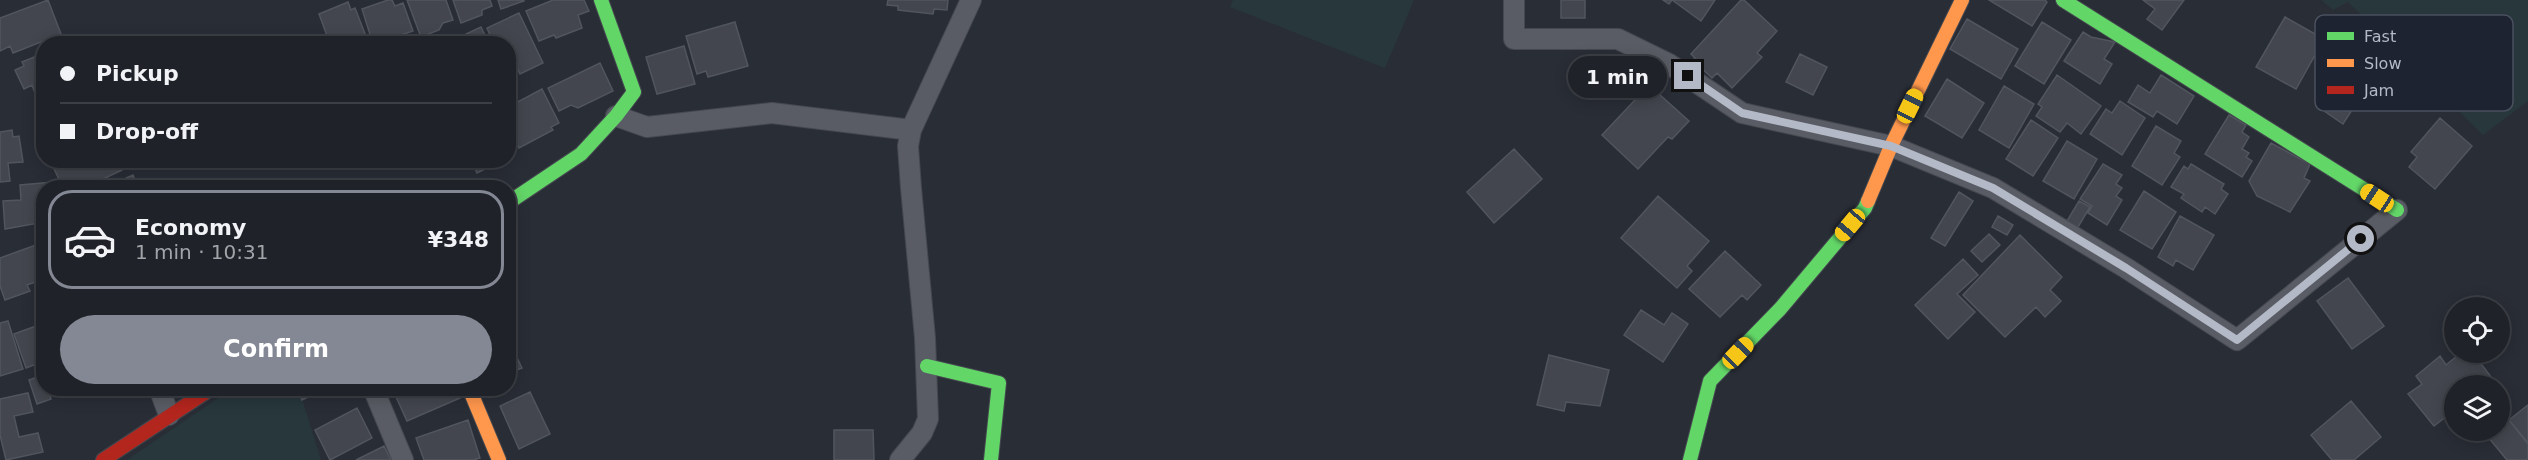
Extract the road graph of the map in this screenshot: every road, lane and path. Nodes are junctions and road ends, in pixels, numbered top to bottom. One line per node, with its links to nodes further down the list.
1 (600, 0): 6 (street)
2 (971, 0): 7 (lane)
3 (1514, 0): 8 (lane)
4 (1962, 0): 8 (street)
5 (2063, 0): 10 (street)
6 (616, 116): 7 (lane); 9 (street)
7 (911, 130): 11 (lane)
8 (1891, 146): 10 (lane); 22 (street)
9 (516, 198)
10 (2397, 210)
11 (927, 366): 20 (lane); 21 (street)
12 (162, 396): 16 (lane)
13 (199, 396): 16 (street)
14 (376, 396): 18 (lane)
15 (472, 396): 19 (street)
16 (169, 415): 17 (street)
17 (104, 460)
18 (403, 460)
19 (499, 460)
20 (900, 460)
21 (991, 460)
22 (1690, 460)

